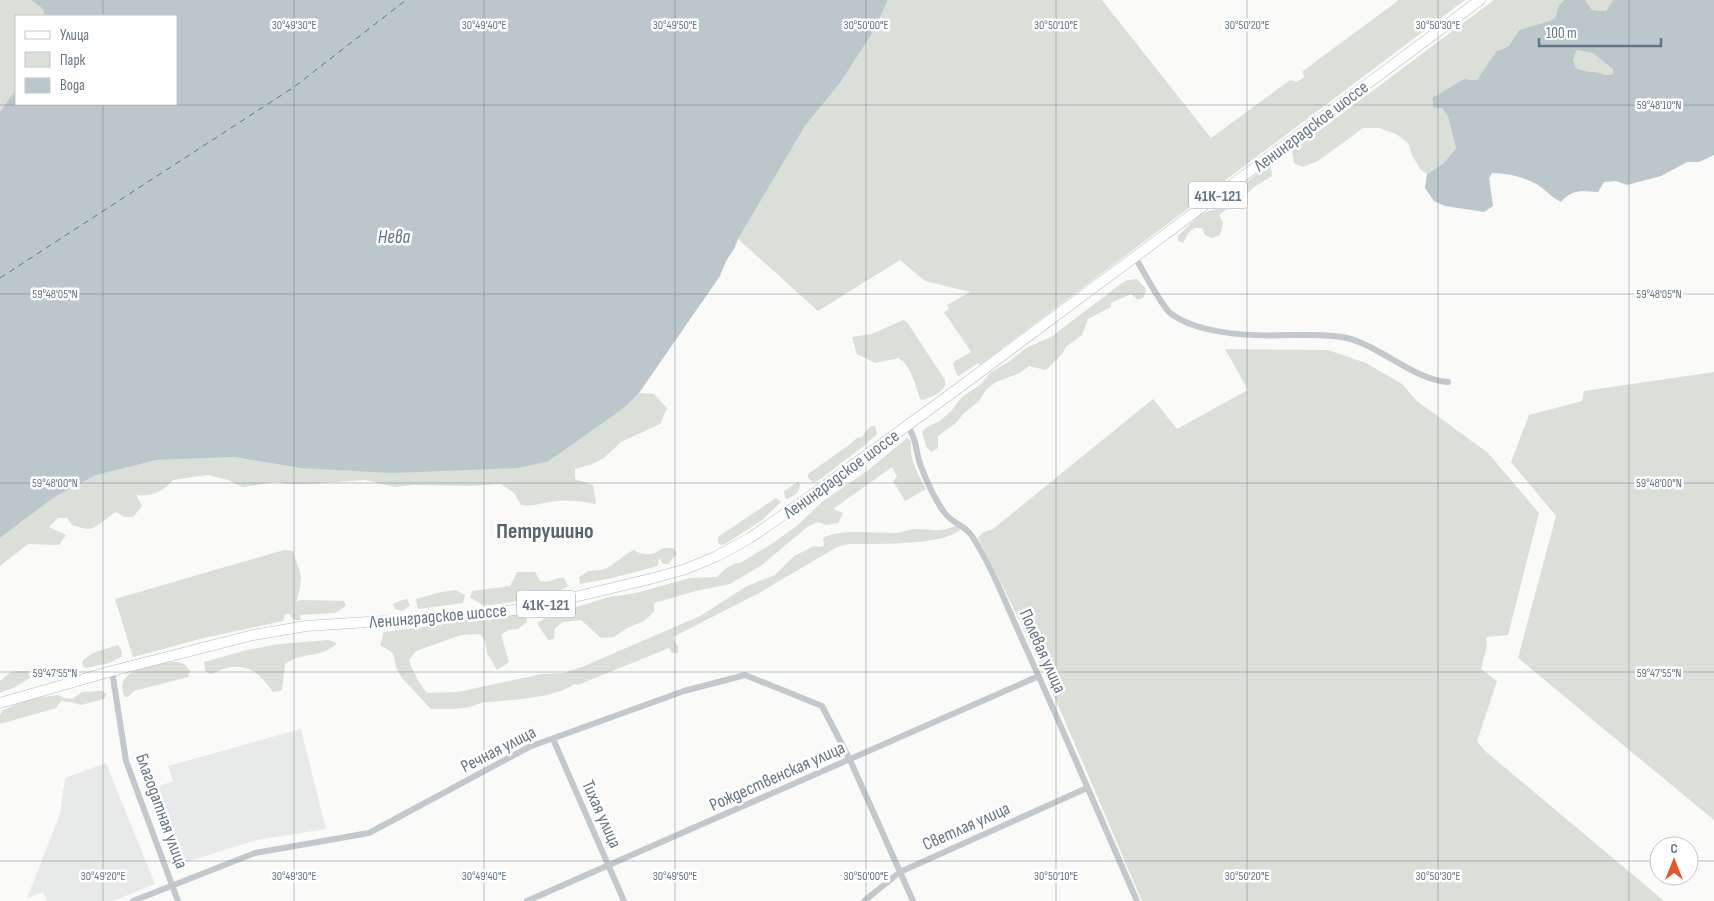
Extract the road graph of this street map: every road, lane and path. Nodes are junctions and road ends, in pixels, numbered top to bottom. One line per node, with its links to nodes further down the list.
1 (1480, 0): 2 (main road, Ленинградское шоссе / 41К-121)
2 (1135, 257): 3 (street); 4 (main road, Ленинградское шоссе / 41К-121)
3 (1448, 382)
4 (907, 425): 5 (main road, Ленинградское шоссе / 41К-121); 6 (street, Полевая улица)
5 (112, 670): 7 (main road, Ленинградское шоссе / 41К-121); 13 (street, Благодатная улица)
6 (1039, 676): 9 (street, Рождественская улица); 10 (street, Полевая улица)
7 (0, 703)
8 (552, 739): 9 (street, Речная улица); 11 (street, Тихая улица); 13 (street, Речная улица)
9 (850, 760): 11 (street, Рождественская улица); 12 (street, Речная улица)
10 (1087, 788): 12 (street, Светлая улица); 20 (street, Полевая улица)
11 (608, 866): 16 (street, Рождественская улица); 17 (street, Тихая улица)
12 (900, 872): 18 (street, Светлая улица); 19 (street, Речная улица)
13 (172, 884): 14 (street, Речная улица); 15 (street, Благодатная улица)
14 (133, 901)
15 (178, 901)
16 (527, 901)
17 (624, 901)
18 (864, 901)
19 (913, 901)
20 (1137, 901)

